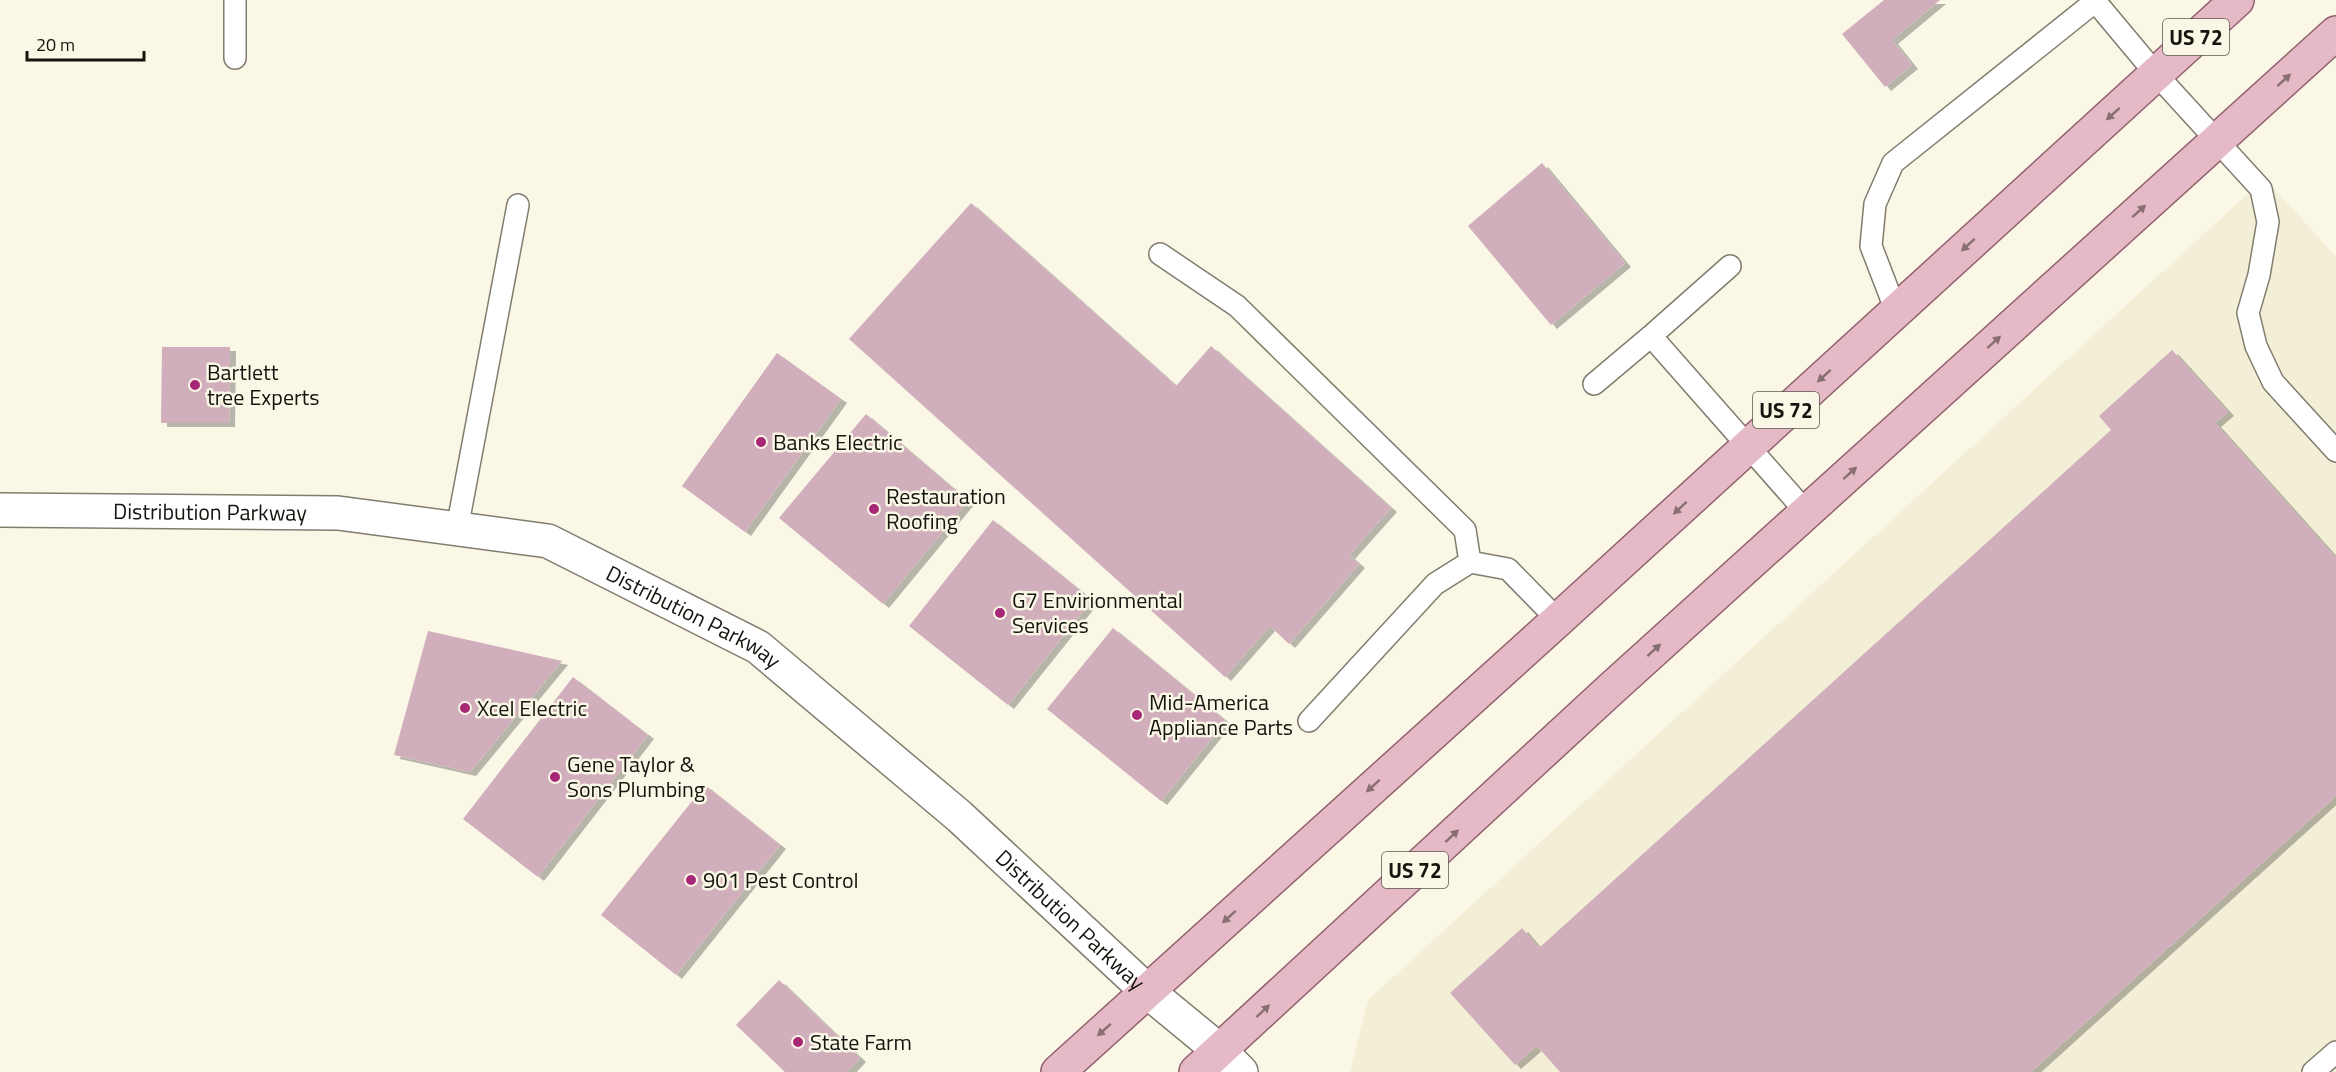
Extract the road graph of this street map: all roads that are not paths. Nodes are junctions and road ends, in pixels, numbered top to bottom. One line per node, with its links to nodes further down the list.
1 (235, 0): 5 (lane)
2 (2237, 0): 6 (main road, US 72)
3 (2096, 1): 6 (lane); 11 (lane)
4 (2336, 33): 7 (main road, US 72, one-way to 4)
5 (236, 58)
6 (2156, 74): 7 (lane); 11 (main road, US 72, one-way to 11)
7 (2216, 141): 15 (lane); 17 (main road, US 72, one-way to 7)
8 (518, 205): 18 (lane)
9 (1160, 254): 19 (lane)
10 (1730, 266): 12 (lane)
11 (1896, 311): 14 (main road, US 72, one-way to 14)
12 (1651, 336): 13 (lane); 14 (lane)
13 (1594, 384)
14 (1746, 446): 17 (lane); 20 (main road, US 72, one-way to 20)
15 (2336, 451)
16 (0, 510): 18 (street, Distribution Parkway)
17 (1806, 512): 24 (main road, US 72, one-way to 17)
18 (457, 529): 22 (street, Distribution Parkway)
19 (1470, 562): 20 (lane); 21 (lane)
20 (1558, 620): 22 (main road, US 72, one-way to 22)
21 (1309, 721)
22 (1147, 991): 24 (street, Distribution Parkway); 25 (main road, US 72, one-way to 25)
23 (2336, 1052): 26 (lane)
24 (1219, 1065)
25 (1058, 1072)
26 (2313, 1072)

